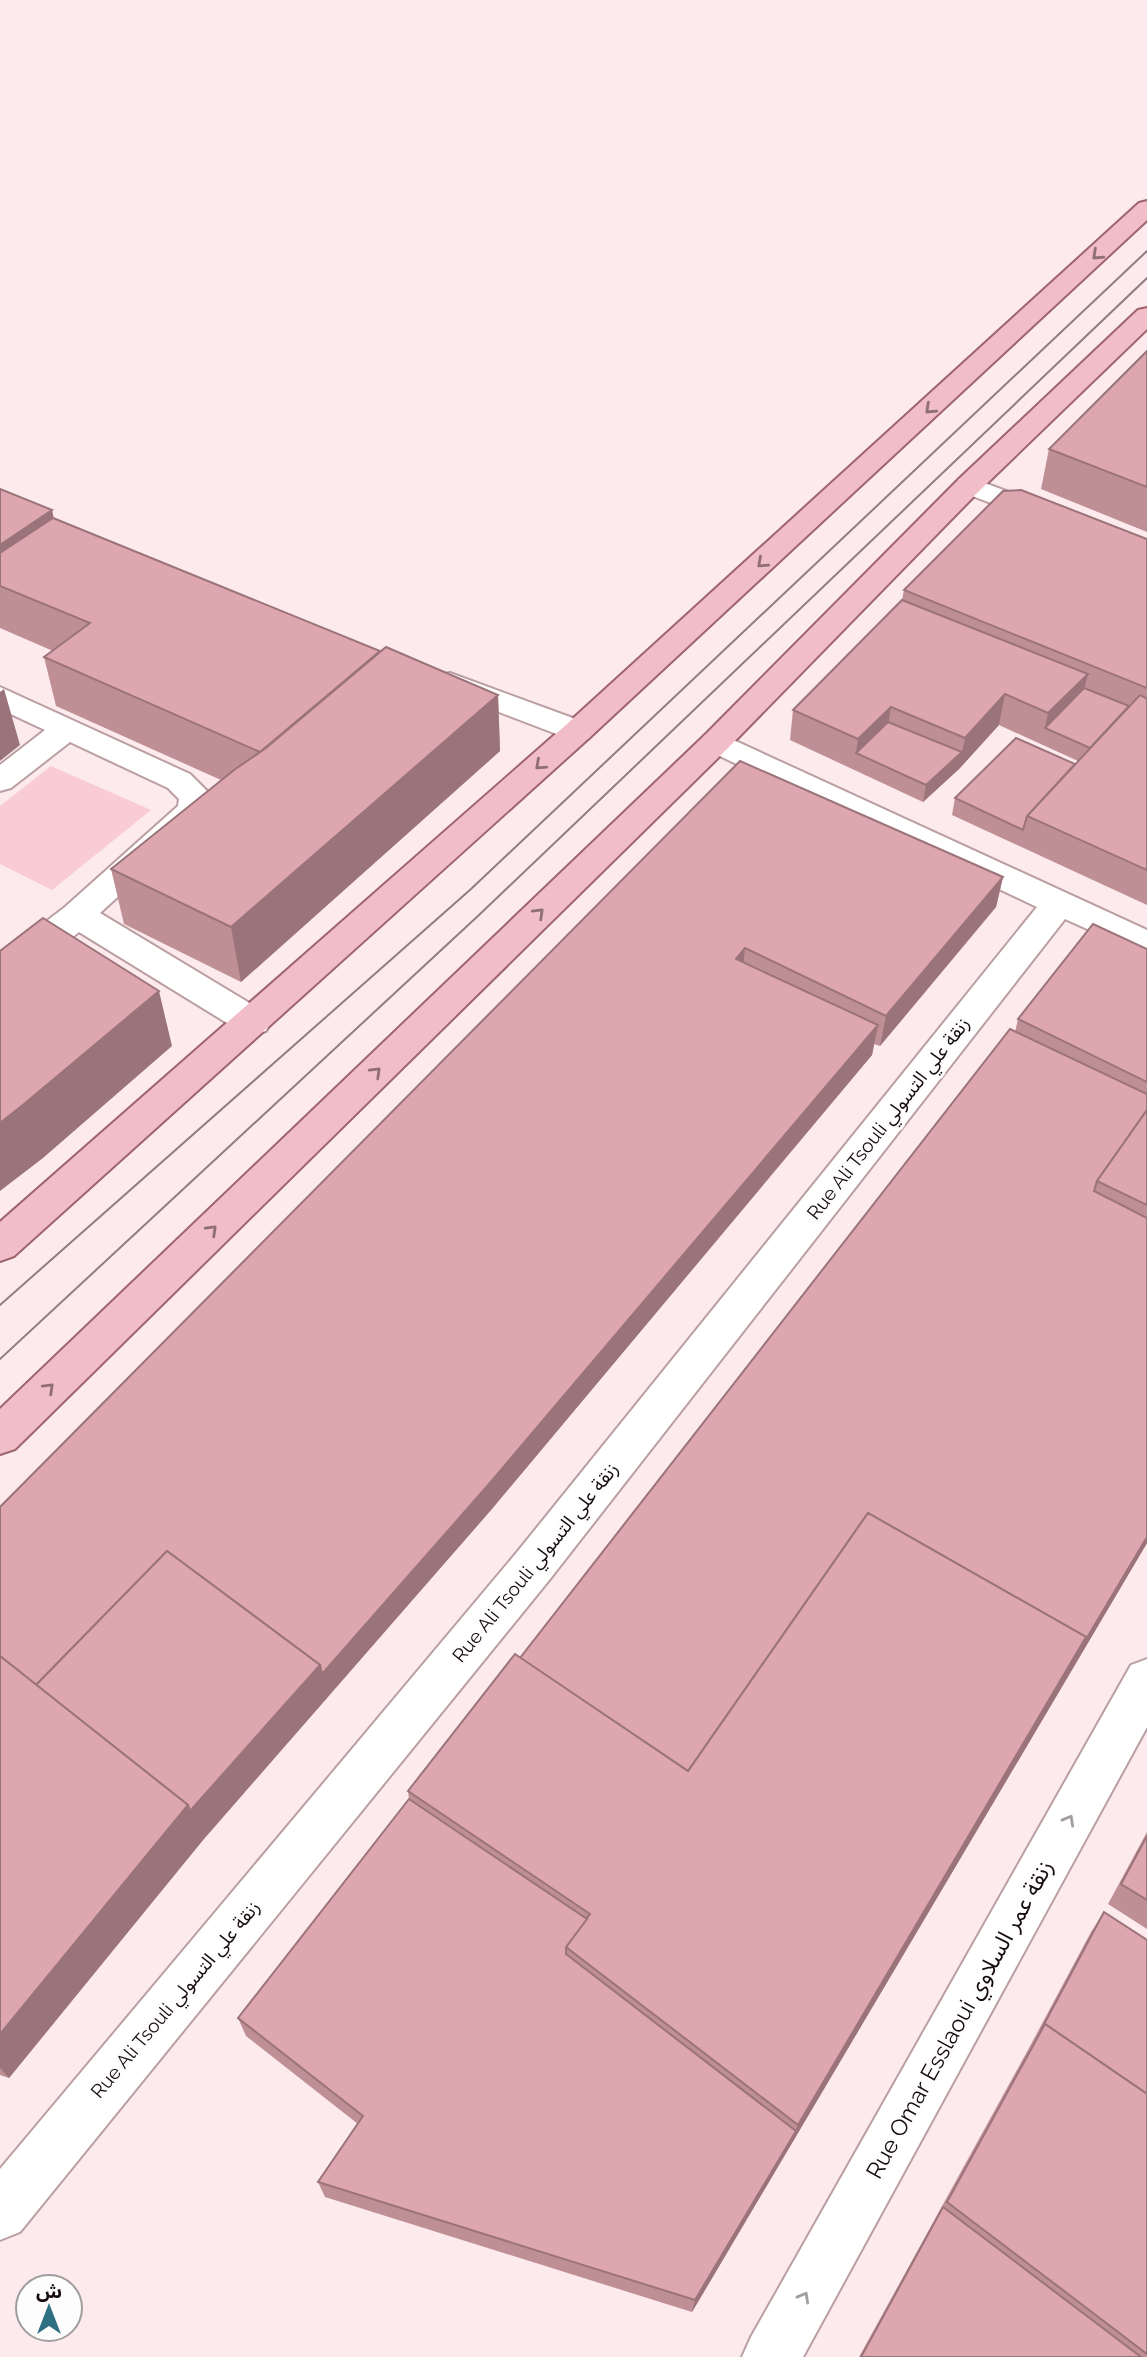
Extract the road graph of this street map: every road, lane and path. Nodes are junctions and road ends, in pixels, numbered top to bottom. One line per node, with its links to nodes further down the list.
1 (1147, 208): 8 (main road, one-way to 8)
2 (1147, 316): 3 (main road)
3 (969, 485): 4 (street); 9 (main road)
4 (1071, 526)
5 (424, 672): 8 (street)
6 (0, 697): 7 (street)
7 (67, 729): 10 (street); 12 (street)
8 (578, 731): 15 (main road, one-way to 15)
9 (716, 741): 11 (street); 17 (main road, one-way to 9)
10 (0, 781)
11 (1059, 903): 13 (street); 19 (street, Rue Ali Tsouli زنقة علي التسولي)
12 (77, 915): 14 (street); 15 (street)
13 (1147, 944)
14 (0, 976)
15 (253, 1022): 16 (main road)
16 (0, 1245)
17 (0, 1436)
18 (1147, 1681): 20 (street, Rue Omar Esslaoui زنقة عمر السلاوي, one-way to 18)
19 (0, 2212)
20 (771, 2357)

